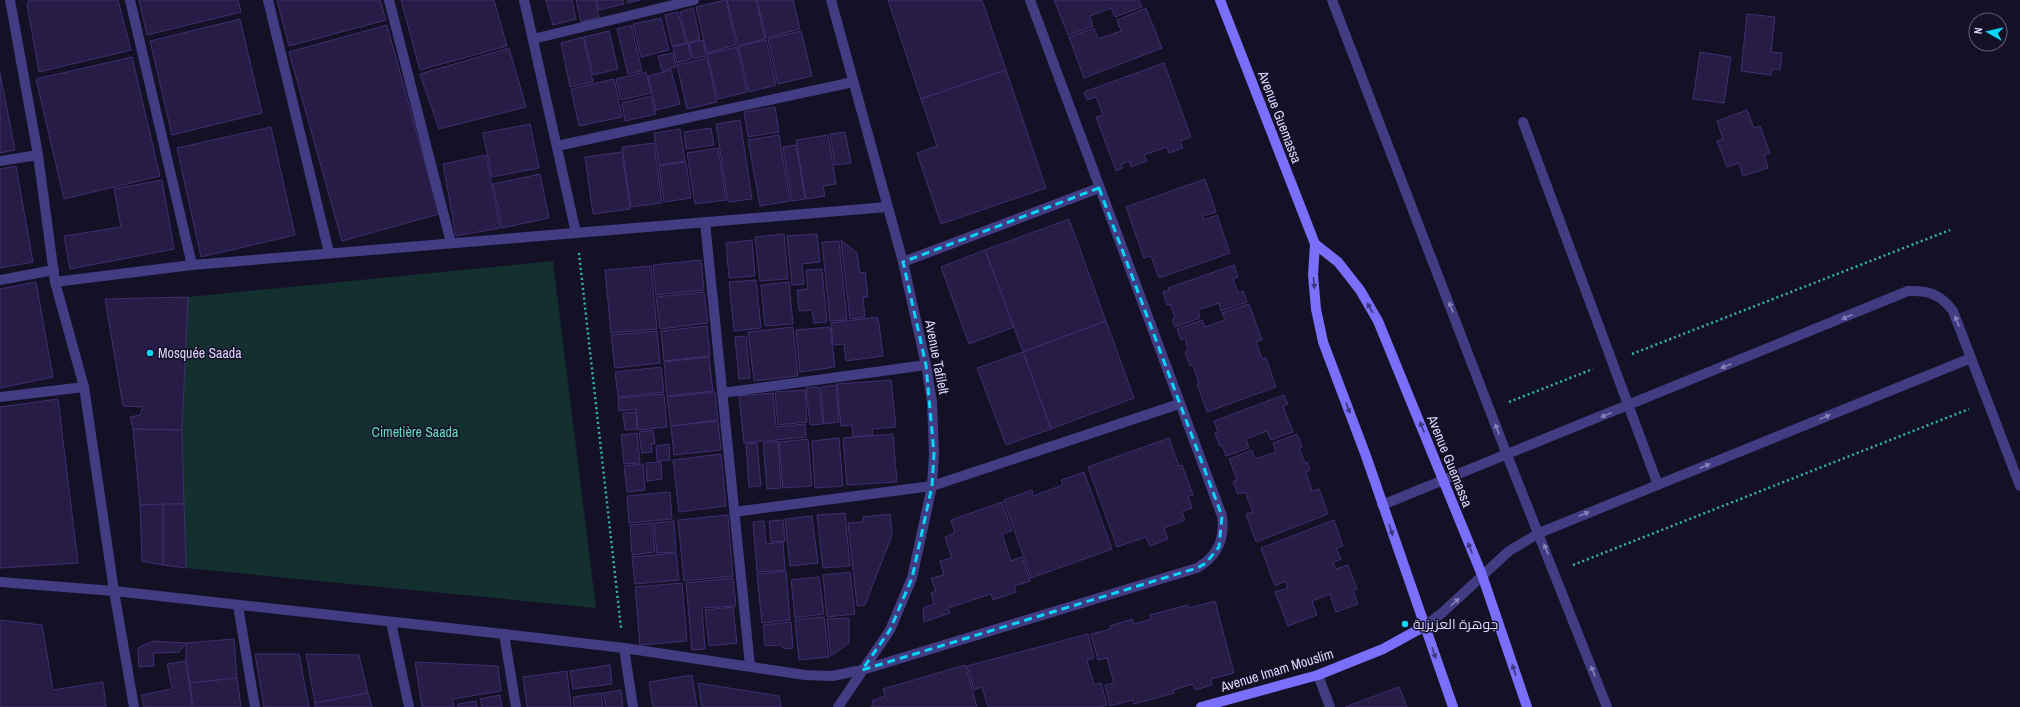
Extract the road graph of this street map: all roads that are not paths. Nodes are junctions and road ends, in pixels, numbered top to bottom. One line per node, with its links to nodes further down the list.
1 (10, 0): 15 (street)
2 (130, 0): 25 (street)
3 (268, 0): 23 (street)
4 (389, 0): 21 (street)
5 (524, 0): 11 (street)
6 (694, 0): 11 (street)
7 (831, 0): 12 (street, Avenue Tafilelt)
8 (1030, 0): 17 (street)
9 (1220, 0): 22 (main road, Avenue Guemassa)
10 (1332, 0): 36 (street, one-way to 10)
11 (533, 39): 14 (street)
12 (854, 82): 14 (street); 18 (street, Avenue Tafilelt)
13 (1523, 122): 35 (street)
14 (557, 146): 20 (street)
15 (38, 155): 16 (street); 26 (street)
16 (0, 161)
17 (1100, 188): 24 (street); 34 (street)
18 (887, 206): 19 (street); 24 (street, Avenue Tafilelt)
19 (704, 222): 20 (street); 32 (street)
20 (576, 233): 21 (street)
21 (451, 243): 23 (street)
22 (1315, 244): 37 (main road, Avenue Guemassa, one-way to 22); 41 (main road, Avenue Guemassa, one-way to 41)
23 (329, 253): 25 (street)
24 (902, 262): 30 (street, Avenue Tafilelt)
25 (192, 265): 28 (street)
26 (54, 270): 27 (street); 28 (street)
27 (0, 280)
28 (55, 282): 31 (street)
29 (1971, 358): 35 (street, one-way to 35); 38 (street, one-way to 29); 40 (street)
30 (926, 365): 32 (street); 39 (street, Avenue Tafilelt)
31 (84, 387): 33 (street); 46 (street)
32 (722, 393): 42 (street)
33 (0, 397)
34 (1179, 404): 39 (street); 53 (street)
35 (1628, 406): 36 (street, one-way to 36); 38 (street)
36 (1507, 455): 37 (street); 43 (street)
37 (1443, 481): 41 (street); 44 (main road, Avenue Guemassa, one-way to 37)
38 (1658, 485): 43 (street, one-way to 38)
39 (932, 486): 42 (street); 53 (street, Avenue Tafilelt)
40 (2020, 486)
41 (1382, 505): 49 (main road, Avenue Guemassa, one-way to 49)
42 (734, 512): 52 (street)
43 (1539, 533): 44 (street); 65 (street, one-way to 43)
44 (1482, 575): 49 (street, one-way to 44); 64 (main road, Avenue Guemassa, one-way to 44)
45 (0, 582): 46 (street)
46 (114, 591): 47 (street); 55 (street)
47 (238, 606): 48 (street); 56 (street)
48 (391, 622): 50 (street); 57 (street)
49 (1425, 626): 54 (main road, Avenue Imam Mouslim); 63 (main road, Avenue Guemassa, one-way to 63)
50 (504, 634): 51 (street); 58 (street)
51 (624, 648): 52 (street); 59 (street)
52 (750, 666): 53 (street)
53 (862, 670): 60 (street, Avenue Tafilelt)
54 (1318, 675): 61 (main road, Avenue Imam Mouslim); 62 (street)
55 (134, 707)
56 (255, 707)
57 (409, 707)
58 (516, 707)
59 (633, 707)
60 (838, 707)
61 (1203, 707)
62 (1330, 707)
63 (1453, 707)
64 (1527, 707)
65 (1607, 707)

